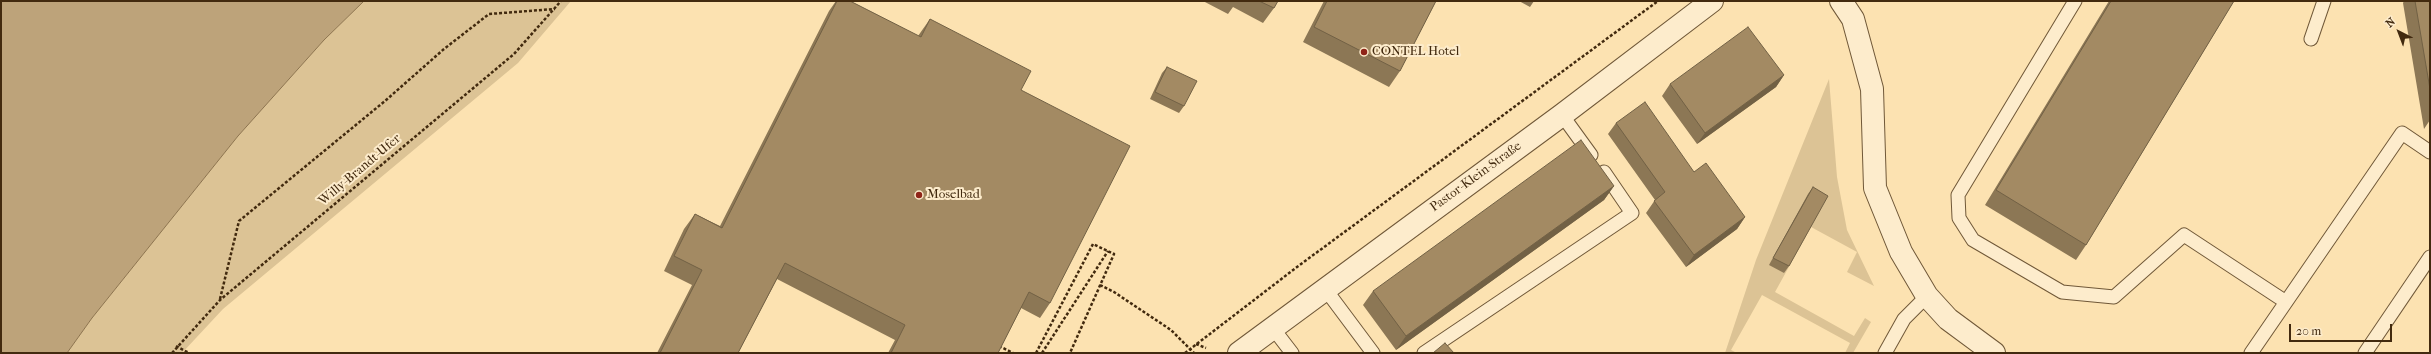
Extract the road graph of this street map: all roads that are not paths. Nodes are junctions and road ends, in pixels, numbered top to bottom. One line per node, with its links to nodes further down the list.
1 (1712, 1): 6 (street, Pastor-Klein-Straße)
2 (1841, 1): 10 (street)
3 (2075, 1): 11 (lane)
4 (2324, 1): 5 (lane)
5 (2311, 39)
6 (1562, 115): 9 (street, Pastor-Klein-Straße); 16 (lane)
7 (2430, 152): 11 (lane)
8 (2430, 257): 20 (lane)
9 (1326, 290): 12 (street, Pastor-Klein-Straße); 15 (lane)
10 (1927, 296): 17 (lane); 18 (street)
11 (2286, 302): 19 (lane)
12 (1272, 327): 13 (street, Pastor-Klein-Straße); 14 (lane)
13 (1239, 353)
14 (1292, 353)
15 (1373, 353)
16 (1424, 353)
17 (1885, 353)
18 (1994, 353)
19 (2251, 353)
20 (2365, 353)

